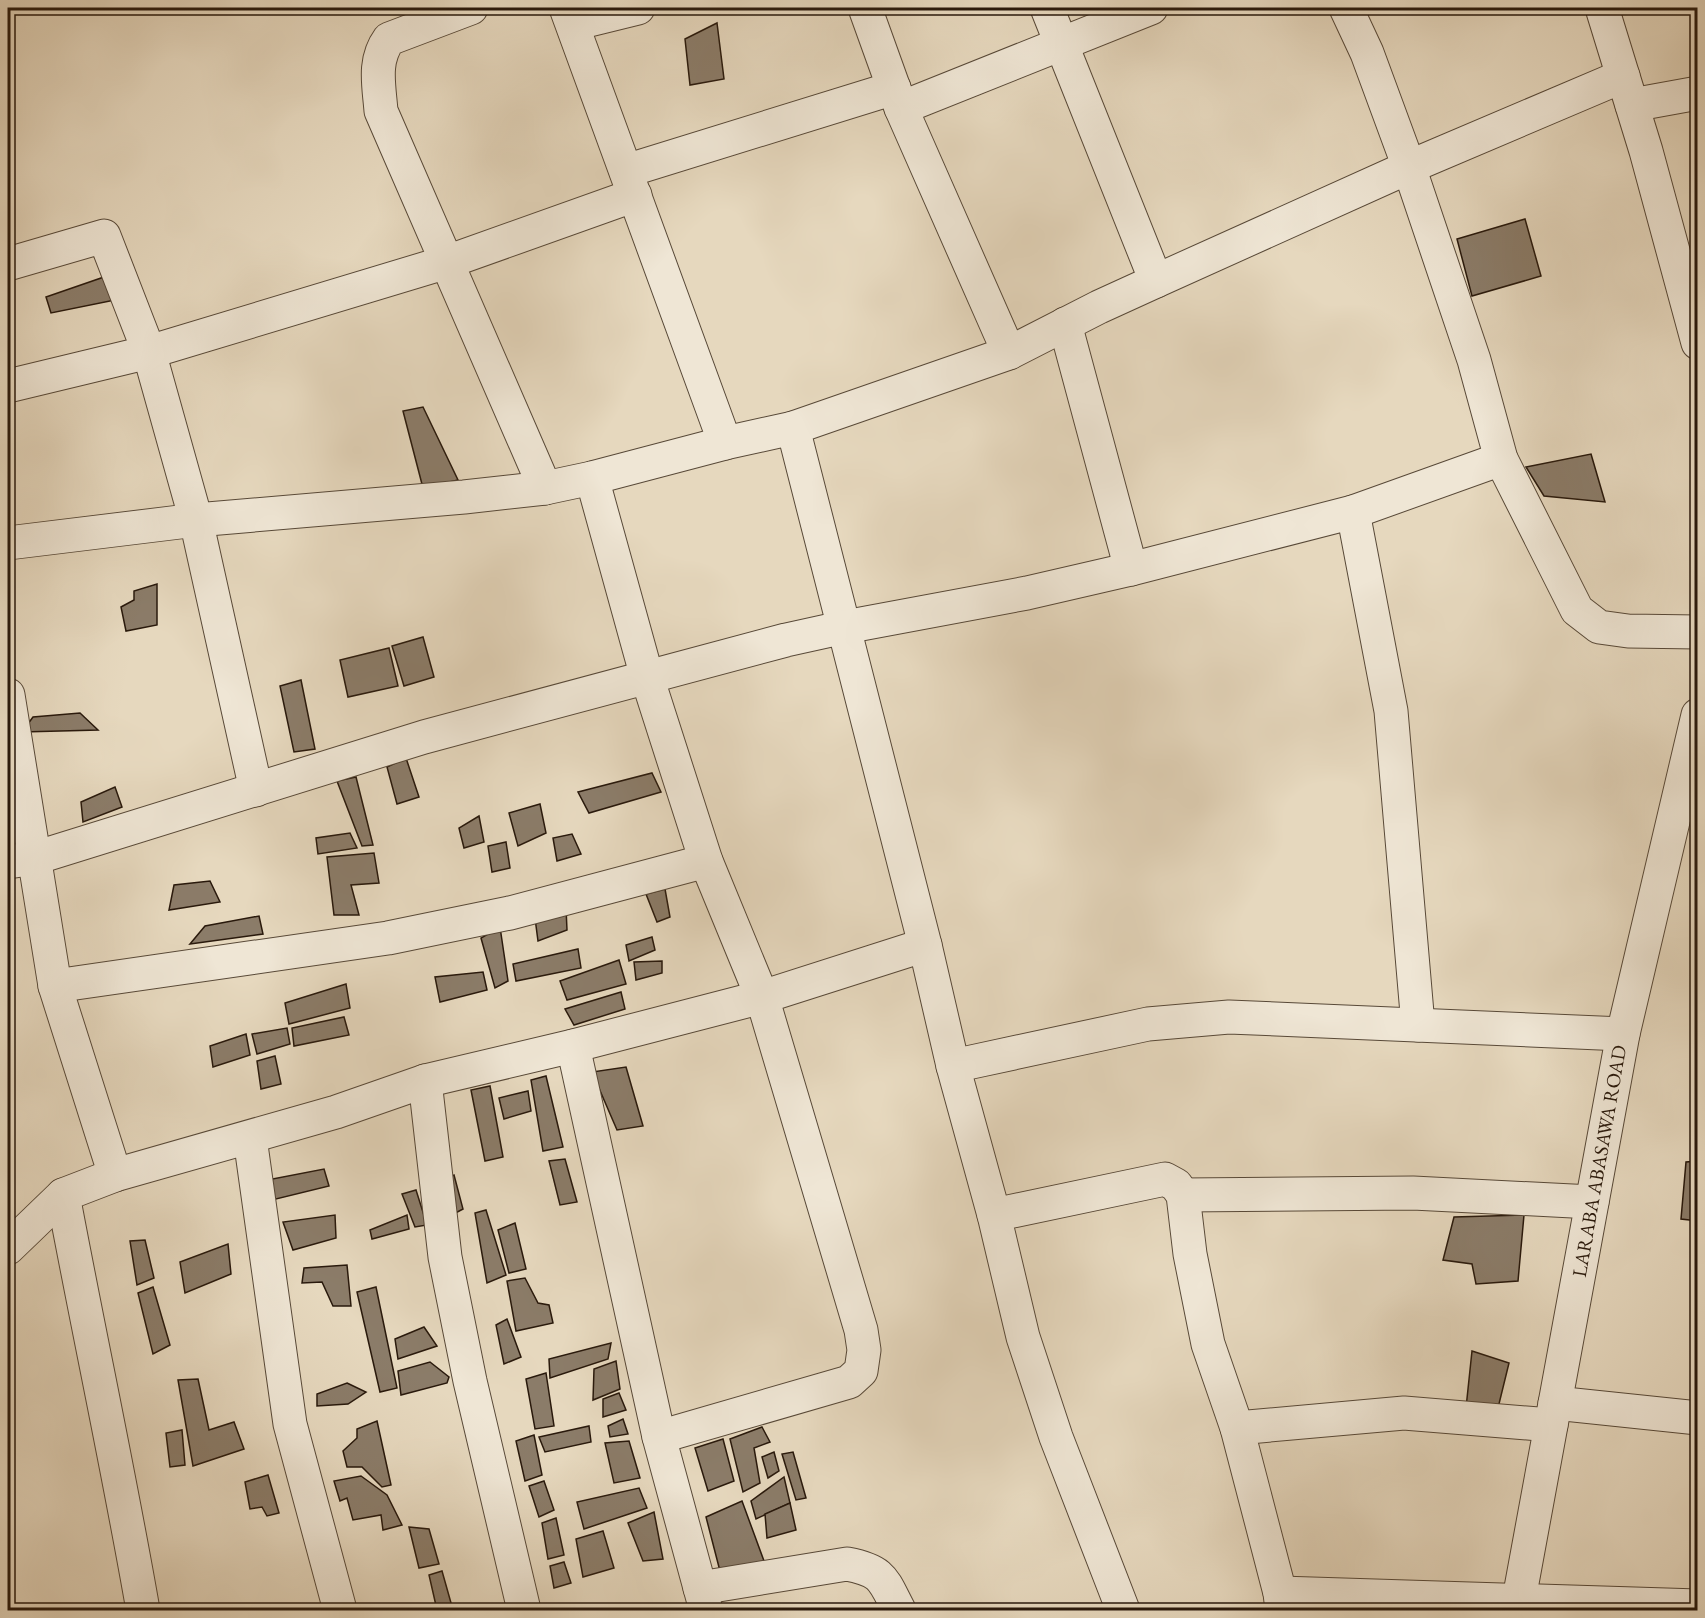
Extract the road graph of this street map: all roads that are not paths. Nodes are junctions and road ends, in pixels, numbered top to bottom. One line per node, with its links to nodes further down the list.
1 (471, 8): 8 (street)
2 (638, 8): 9 (street)
3 (865, 8): 13 (street)
4 (1047, 8): 10 (street)
5 (1150, 8): 10 (street)
6 (1347, 8): 14 (street)
7 (1602, 8): 11 (street)
8 (425, 16): 16 (street)
9 (570, 16): 15 (street)
10 (1062, 45): 13 (street); 18 (street)
11 (1628, 90): 12 (street); 14 (street); 20 (street)
12 (1698, 93)
13 (898, 98): 15 (street); 22 (street)
14 (1408, 167): 18 (street); 26 (street)
15 (630, 183): 16 (street); 25 (street)
16 (447, 262): 21 (street); 28 (street)
17 (8, 264): 21 (street)
18 (1155, 281): 19 (street)
19 (1065, 324): 22 (street); 32 (street)
20 (1698, 343)
21 (149, 352): 23 (street); 30 (street)
22 (1009, 353): 24 (street)
23 (8, 386)
24 (794, 428): 25 (street); 33 (street)
25 (725, 443): 27 (street)
26 (1501, 459): 29 (street); 34 (street)
27 (592, 478): 28 (street); 35 (street)
28 (545, 488): 30 (street)
29 (1353, 512): 32 (street); 44 (street)
30 (196, 520): 31 (street); 38 (street)
31 (8, 543)
32 (1131, 569): 33 (street)
33 (845, 627): 35 (street); 41 (street)
34 (1698, 632)
35 (647, 677): 38 (street); 40 (street)
36 (8, 695): 39 (street)
37 (1698, 715): 45 (street, LARABA ABASAWA ROAD)
38 (256, 790): 39 (street)
39 (21, 860): 42 (street)
40 (706, 861): 42 (street); 43 (street)
41 (925, 945): 43 (street); 47 (street)
42 (55, 986): 50 (street)
43 (762, 997): 46 (street); 59 (street)
44 (1418, 1025): 45 (street); 47 (street)
45 (1623, 1034): 53 (street, LARABA ABASAWA ROAD)
46 (573, 1046): 48 (street); 59 (street)
47 (953, 1066): 54 (street)
48 (425, 1081): 49 (street); 66 (street)
49 (250, 1138): 50 (street); 65 (street)
50 (115, 1175): 52 (street)
51 (1183, 1195): 53 (street); 54 (street); 58 (street)
52 (63, 1196): 55 (street); 64 (street)
53 (1592, 1202): 56 (street, LARABA ABASAWA ROAD)
54 (994, 1215): 68 (street)
55 (8, 1248)
56 (1553, 1414): 57 (street); 58 (street); 62 (street, LARABA ABASAWA ROAD)
57 (1698, 1418)
58 (1237, 1428): 61 (street)
59 (659, 1437): 60 (street)
60 (703, 1599): 67 (street)
61 (1281, 1602): 62 (street)
62 (1518, 1605): 63 (street)
63 (1698, 1606)
64 (143, 1611)
65 (340, 1611)
66 (524, 1611)
67 (899, 1611)
68 (1123, 1611)

